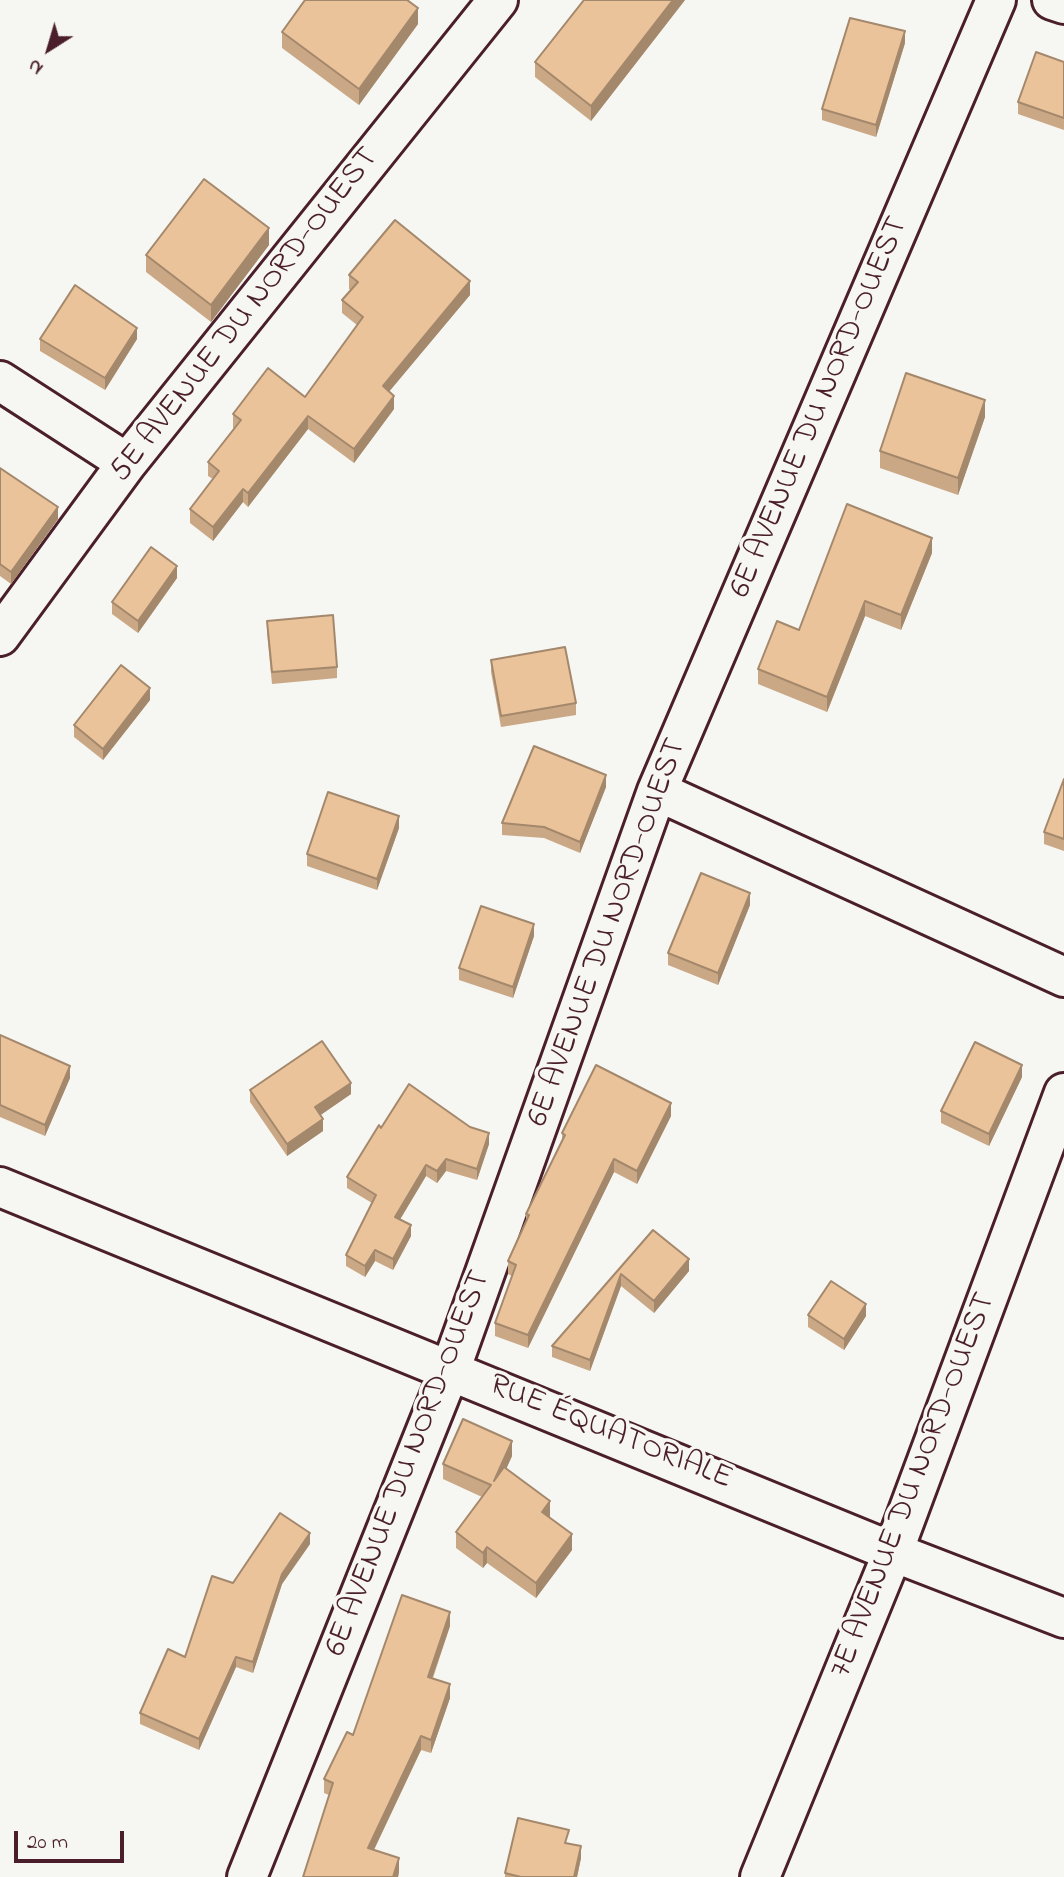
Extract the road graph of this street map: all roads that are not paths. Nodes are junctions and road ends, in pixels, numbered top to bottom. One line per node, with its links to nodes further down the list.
1 (498, 0): 6 (street, 5E AVENUE DU NORD-OUEST)
2 (996, 0): 8 (street, 6E AVENUE DU NORD-OUEST)
3 (1052, 0): 4 (street)
4 (1064, 3)
5 (0, 381): 6 (street)
6 (127, 463): 7 (street, 5E AVENUE DU NORD-OUEST)
7 (0, 636)
8 (657, 791): 9 (street); 12 (street, 6E AVENUE DU NORD-OUEST)
9 (1064, 977)
10 (1064, 1093): 13 (street, 7E AVENUE DU NORD-OUEST)
11 (0, 1187): 12 (street, RUE ÉQUATORIALE)
12 (451, 1368): 13 (street, RUE ÉQUATORIALE); 15 (street, 6E AVENUE DU NORD-OUEST)
13 (893, 1552): 14 (street, RUE ÉQUATORIALE); 16 (street, 7E AVENUE DU NORD-OUEST)
14 (1064, 1618)
15 (247, 1877)
16 (760, 1877)

